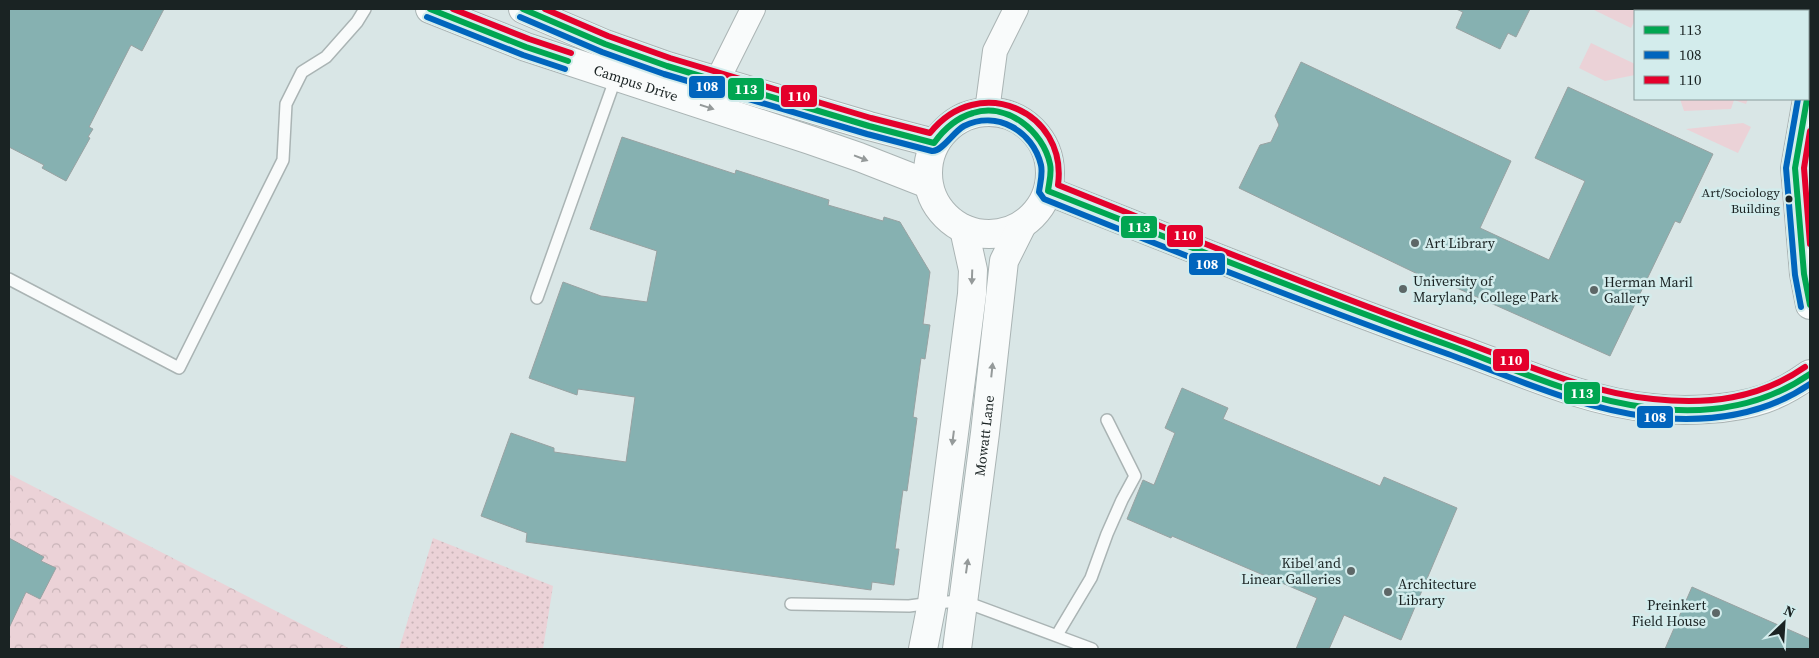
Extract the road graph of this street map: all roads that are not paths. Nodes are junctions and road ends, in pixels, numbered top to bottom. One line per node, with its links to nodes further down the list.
1 (365, 9): 15 (lane)
2 (430, 9): 6 (street, Campus Drive)
3 (523, 9): 7 (street, Campus Drive)
4 (753, 9): 7 (street)
5 (1016, 9): 9 (street)
6 (616, 77): 11 (street, Campus Drive, one-way to 11); 16 (lane)
7 (717, 81): 10 (street, Campus Drive)
8 (1807, 100): 17 (street)
9 (987, 111): 10 (street); 12 (street)
10 (934, 143): 11 (street)
11 (928, 184): 14 (street)
12 (1048, 192): 13 (street); 18 (street)
13 (1022, 225): 14 (street); 20 (street, Mowatt Lane, one-way to 13)
14 (964, 229): 21 (street, one-way to 21)
15 (9, 279)
16 (537, 298)
17 (1810, 305)
18 (1810, 374)
19 (1107, 420): 23 (lane)
20 (963, 602): 21 (lane); 23 (lane); 25 (street, Mowatt Lane)
21 (932, 603): 22 (lane); 24 (street)
22 (791, 604)
23 (1057, 635): 26 (lane)
24 (924, 649)
25 (957, 649)
26 (1092, 649)

